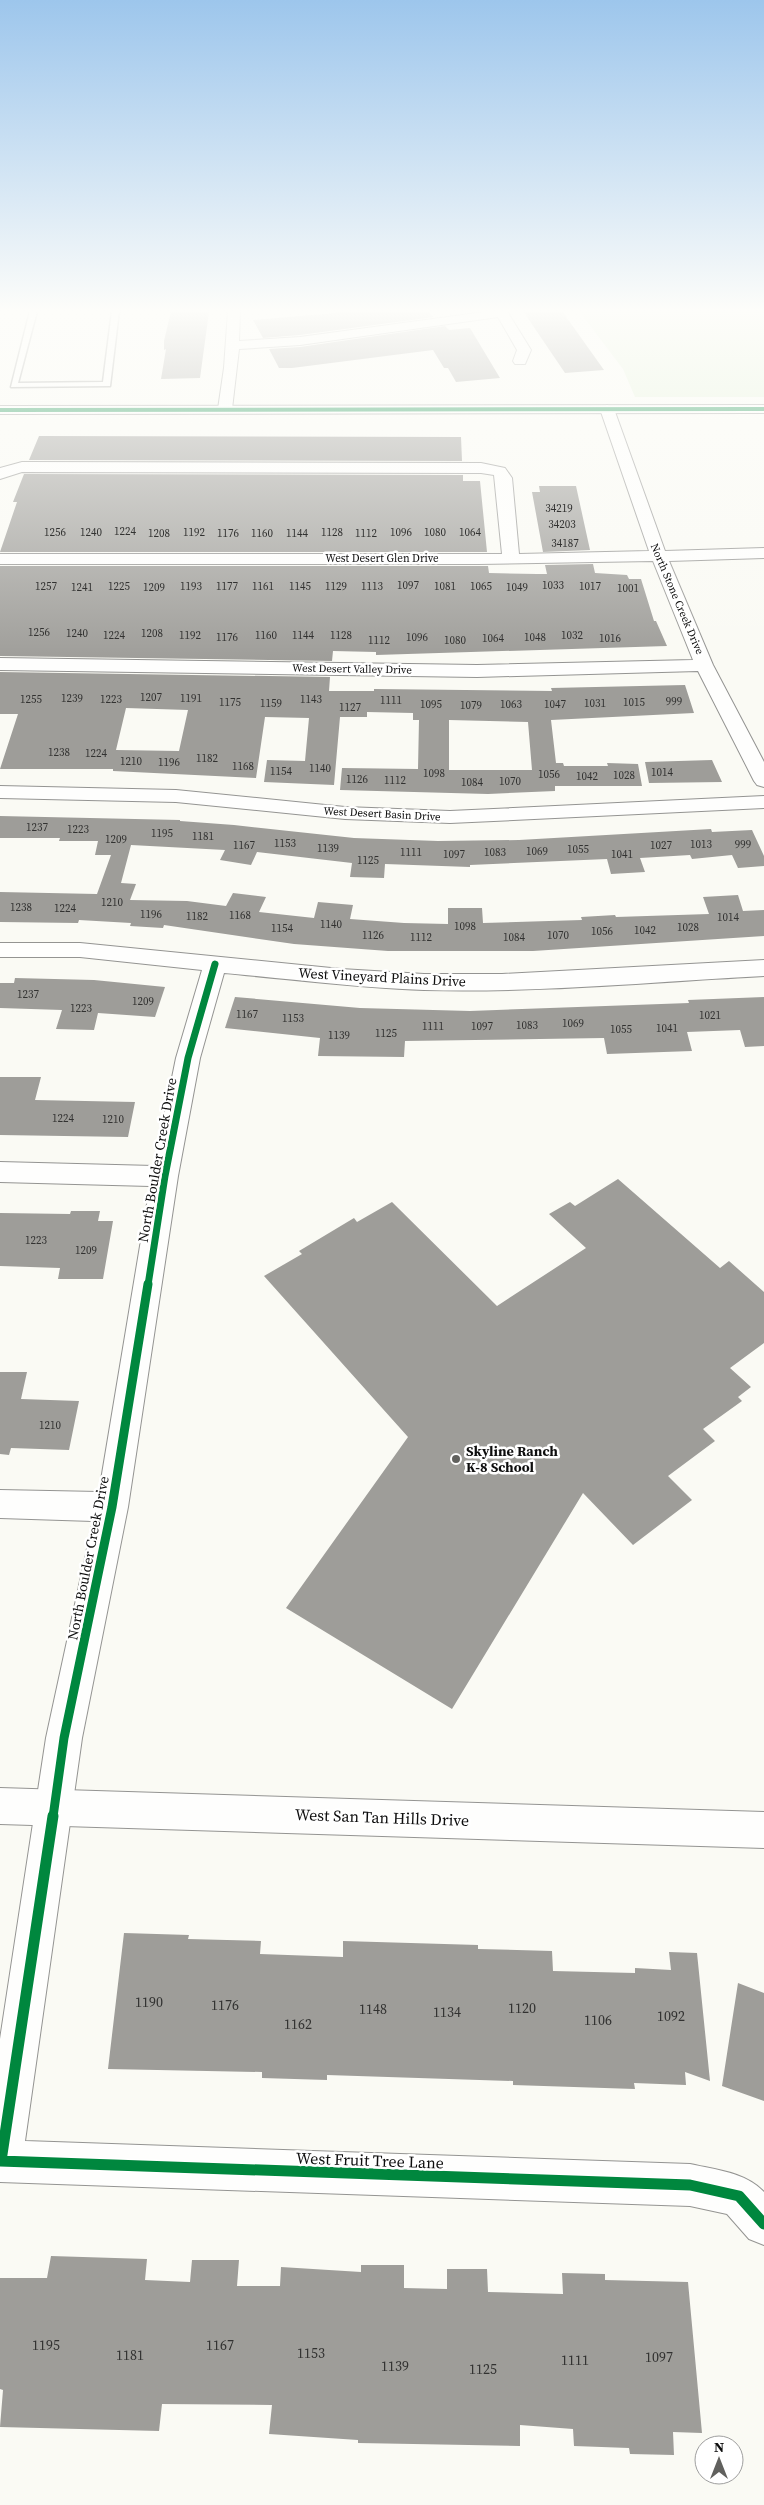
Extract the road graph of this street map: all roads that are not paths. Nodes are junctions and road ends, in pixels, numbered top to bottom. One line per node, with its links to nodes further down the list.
1 (613, 428): 4 (street, North Stone Creek Drive)
2 (4, 472): 5 (street)
3 (764, 553): 4 (street, West Desert Glen Drive)
4 (660, 557): 5 (street, West Desert Glen Drive); 8 (street, North Stone Creek Drive)
5 (511, 558): 6 (street, West Desert Glen Drive)
6 (0, 559)
7 (0, 664): 8 (street, West Desert Valley Drive)
8 (704, 665): 9 (street, North Stone Creek Drive)
9 (764, 781)
10 (0, 792): 11 (street, West Desert Basin Drive)
11 (764, 802)
12 (0, 950): 13 (street, West Vineyard Plains Drive)
13 (215, 964): 14 (street, West Vineyard Plains Drive); 16 (street, North Boulder Creek Drive)
14 (764, 968)
15 (0, 1172): 16 (street)
16 (166, 1176): 18 (street, North Boulder Creek Drive)
17 (0, 1504): 18 (street)
18 (112, 1506): 20 (street, North Boulder Creek Drive)
19 (0, 1806): 20 (street, West San Tan Hills Drive)
20 (55, 1807): 21 (street, West San Tan Hills Drive); 22 (street, North Boulder Creek Drive)
21 (764, 1830)
22 (0, 2161): 23 (street, West Fruit Tree Lane)
23 (751, 2210)

